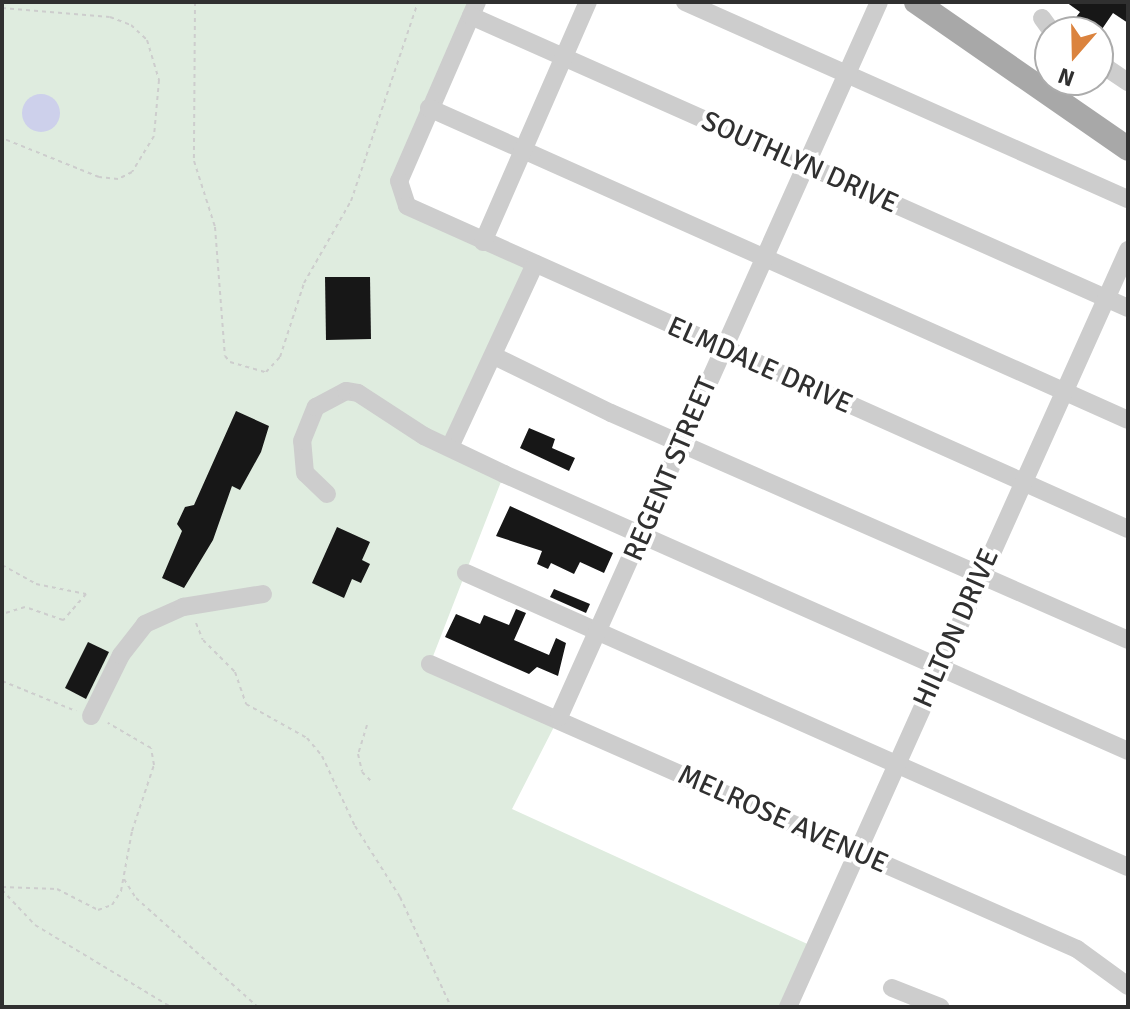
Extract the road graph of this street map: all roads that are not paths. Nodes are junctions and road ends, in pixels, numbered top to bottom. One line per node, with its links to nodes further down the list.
1 (588, 2): 6 (street)
2 (685, 2): 7 (street)
3 (879, 2): 7 (street, REGENT STREET)
4 (925, 5): 9 (main road)
5 (474, 9): 6 (street, SOUTHLYN DRIVE); 8 (street)
6 (563, 57): 10 (street); 11 (street, SOUTHLYN DRIVE)
7 (845, 74): 11 (street, REGENT STREET); 12 (street)
8 (429, 108): 10 (street); 13 (street, ELMDALE DRIVE)
9 (1128, 149)
10 (523, 150): 13 (street); 15 (street)
11 (806, 165): 15 (street, REGENT STREET); 17 (street, SOUTHLYN DRIVE)
12 (1128, 199)
13 (483, 242): 16 (street, ELMDALE DRIVE)
14 (1128, 250): 17 (street, HILTON DRIVE)
15 (764, 258): 19 (street, REGENT STREET); 21 (street)
16 (535, 264): 19 (street, ELMDALE DRIVE); 20 (street)
17 (1105, 298): 18 (street, SOUTHLYN DRIVE); 21 (street, HILTON DRIVE)
18 (1128, 308)
19 (723, 348): 23 (street, REGENT STREET); 25 (street, ELMDALE DRIVE)
20 (494, 356): 23 (street); 24 (street)
21 (1064, 392): 22 (street); 25 (street, HILTON DRIVE)
22 (1128, 420)
23 (682, 443): 28 (street, REGENT STREET); 30 (street)
24 (450, 447): 26 (street); 28 (street)
25 (1021, 482): 27 (street, ELMDALE DRIVE); 30 (street, HILTON DRIVE)
26 (327, 494)
27 (1128, 529)
28 (641, 536): 32 (street, REGENT STREET); 35 (street)
29 (466, 573): 32 (street)
30 (980, 575): 33 (street); 35 (street, HILTON DRIVE)
31 (263, 594): 36 (street)
32 (600, 629): 37 (street, REGENT STREET); 39 (street)
33 (1128, 640)
34 (430, 664): 37 (street, MELROSE AVENUE)
35 (938, 667): 38 (street); 39 (street, HILTON DRIVE)
36 (91, 716)
37 (559, 717): 40 (street, MELROSE AVENUE)
38 (1128, 751)
39 (897, 763): 40 (street, HILTON DRIVE); 41 (street)
40 (856, 853): 42 (street, MELROSE AVENUE); 44 (street, HILTON DRIVE)
41 (1128, 867)
42 (1128, 986)
43 (892, 988): 45 (street)
44 (788, 1007)
45 (940, 1007)

